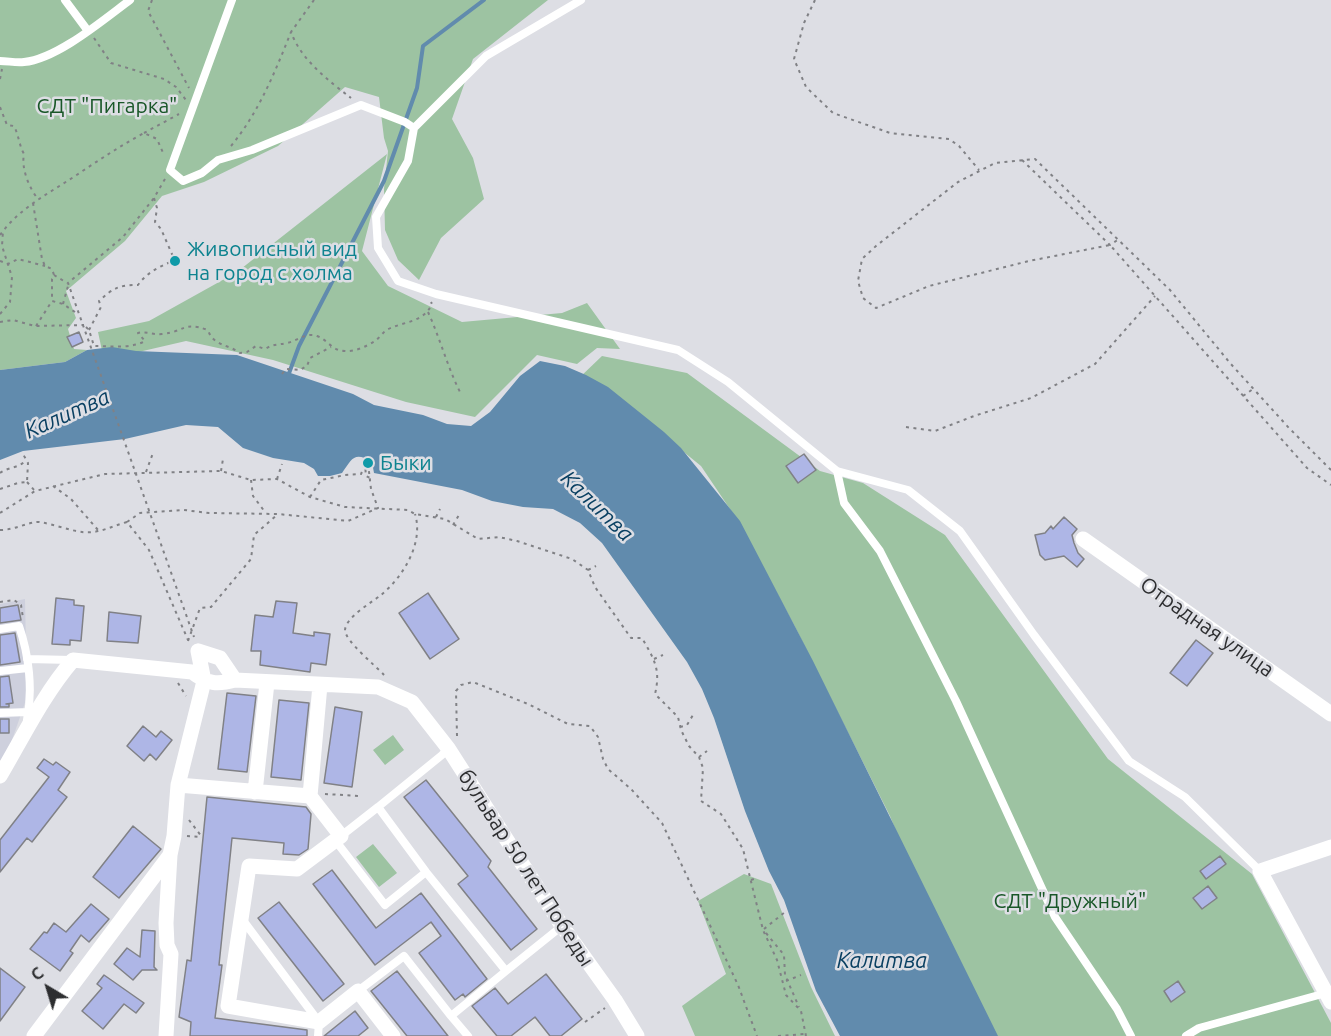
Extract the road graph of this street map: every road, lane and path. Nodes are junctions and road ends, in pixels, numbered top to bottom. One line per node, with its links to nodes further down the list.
1 (65, 0): 8 (lane)
2 (130, 0): 8 (lane)
3 (152, 0): 13 (path)
4 (232, 0): 13 (lane)
5 (314, 0): 9 (path)
6 (581, 0): 14 (lane)
7 (816, 0): 19 (path)
8 (88, 31): 10 (lane); 13 (path)
9 (291, 33): 11 (path); 16 (path)
10 (0, 61)
11 (361, 105): 14 (lane); 16 (lane)
12 (0, 107): 20 (path)
13 (192, 107): 15 (path); 18 (lane)
14 (414, 128): 57 (lane)
15 (144, 133): 18 (path); 20 (path)
16 (220, 159): 18 (lane)
17 (1022, 160): 19 (path); 25 (path); 26 (path)
18 (170, 170): 21 (path)
19 (980, 171): 26 (path)
20 (38, 198): 22 (path)
21 (154, 198): 31 (path); 42 (path)
22 (33, 203): 23 (path); 29 (path)
23 (3, 231): 24 (path); 28 (path)
24 (0, 235)
25 (1119, 239): 26 (path); 45 (path)
26 (1110, 245): 33 (path)
27 (0, 261): 28 (path)
28 (8, 264): 29 (path); 37 (path)
29 (45, 266): 30 (path)
30 (54, 275): 31 (path); 34 (path)
31 (68, 284): 35 (path); 38 (path)
32 (428, 295): 36 (path)
33 (1155, 296): 47 (path); 48 (path)
34 (52, 301): 35 (path); 41 (path)
35 (63, 304): 38 (path)
36 (428, 312): 43 (path); 46 (path)
37 (0, 314)
38 (78, 314): 40 (path)
39 (0, 322): 41 (path)
40 (84, 325): 41 (path); 42 (path); 87 (path)
41 (35, 326)
42 (89, 330): 43 (path)
43 (331, 347): 44 (path)
44 (282, 374)
45 (1253, 389): 47 (path); 55 (path)
46 (460, 392)
47 (1243, 396): 64 (path)
48 (906, 427)
49 (153, 453): 58 (path)
50 (22, 454): 52 (path)
51 (223, 459): 56 (path)
52 (26, 460): 59 (path); 63 (path)
53 (368, 462): 60 (path)
54 (282, 464): 61 (path)
55 (1331, 470)
56 (221, 471): 58 (path); 62 (path)
57 (837, 471): 119 (lane); 145 (lane)
58 (146, 472): 65 (path)
59 (0, 473)
60 (370, 478): 68 (path); 69 (path)
61 (277, 479): 62 (path); 68 (path)
62 (250, 480): 72 (path)
63 (27, 482): 66 (path); 67 (path)
64 (1331, 485)
65 (53, 486): 67 (path); 80 (path)
66 (0, 489)
67 (35, 491): 71 (path)
68 (310, 497): 69 (path)
69 (378, 508): 73 (path); 74 (path)
70 (441, 509): 76 (path)
71 (0, 513)
72 (266, 513): 73 (path); 77 (path)
73 (278, 514): 87 (path)
74 (415, 514): 76 (path); 95 (path)
75 (459, 515): 78 (path)
76 (436, 517): 78 (path)
77 (128, 522): 80 (path); 87 (path)
78 (453, 525): 83 (path)
79 (0, 530): 80 (path)
80 (99, 531)
81 (1083, 539): 103 (street, Отрадная улица)
82 (596, 566): 83 (path)
83 (588, 570): 90 (path)
84 (0, 602): 85 (path)
85 (19, 626): 86 (lane); 89 (lane)
86 (0, 629)
87 (193, 646): 96 (street); 97 (street)
88 (663, 655): 90 (path)
89 (27, 659): 91 (lane); 92 (lane)
90 (654, 659): 105 (path)
91 (73, 660): 93 (street); 106 (street)
92 (28, 668): 94 (lane); 100 (lane)
93 (170, 670): 97 (street); 101 (path)
94 (0, 671)
95 (388, 678)
96 (236, 680): 97 (street); 98 (street)
97 (204, 681): 101 (street)
98 (267, 683): 99 (street); 112 (street)
99 (320, 685): 107 (street, бульвар 50 лет Победы); 113 (street)
100 (28, 712): 102 (lane); 106 (lane)
101 (195, 712): 111 (street)
102 (0, 713)
103 (1331, 714)
104 (693, 715): 105 (path)
105 (680, 727): 109 (path)
106 (25, 730): 110 (street)
107 (452, 743): 115 (lane); 125 (street, бульвар 50 лет Победы); 143 (path)
108 (707, 752): 109 (path)
109 (699, 757): 122 (path)
110 (2, 768)
111 (178, 785): 112 (street); 118 (street)
112 (255, 792): 113 (street)
113 (310, 794): 114 (path); 116 (street)
114 (360, 796)
115 (378, 807): 116 (lane); 120 (lane)
116 (338, 838): 120 (lane); 124 (street)
117 (1331, 847): 119 (street)
118 (171, 855): 138 (street); 139 (street)
119 (1260, 871): 131 (street)
120 (426, 872): 127 (lane)
121 (757, 878): 122 (path)
122 (751, 880): 126 (path)
123 (785, 912): 126 (path)
124 (242, 918): 136 (lane); 136 (street)
125 (562, 926): 127 (lane); 132 (street, бульвар 50 лет Победы)
126 (763, 930): 129 (path); 129 (path)
127 (506, 971): 134 (lane)
128 (801, 975): 129 (path)
129 (785, 981): 133 (path); 133 (path)
130 (358, 991): 134 (lane); 136 (street); 140 (street)
131 (1329, 998): 146 (lane)
132 (615, 1000): 135 (path); 142 (street, бульвар 50 лет Победы)
133 (801, 1011): 137 (path)
134 (451, 1016): 141 (lane)
135 (585, 1022)
136 (318, 1029)
137 (806, 1035): 144 (path)
138 (34, 1036)
139 (166, 1036)
140 (393, 1036)
141 (468, 1036)
142 (637, 1036)
143 (757, 1036)
144 (778, 1036)
145 (1131, 1036)
146 (1186, 1036)

